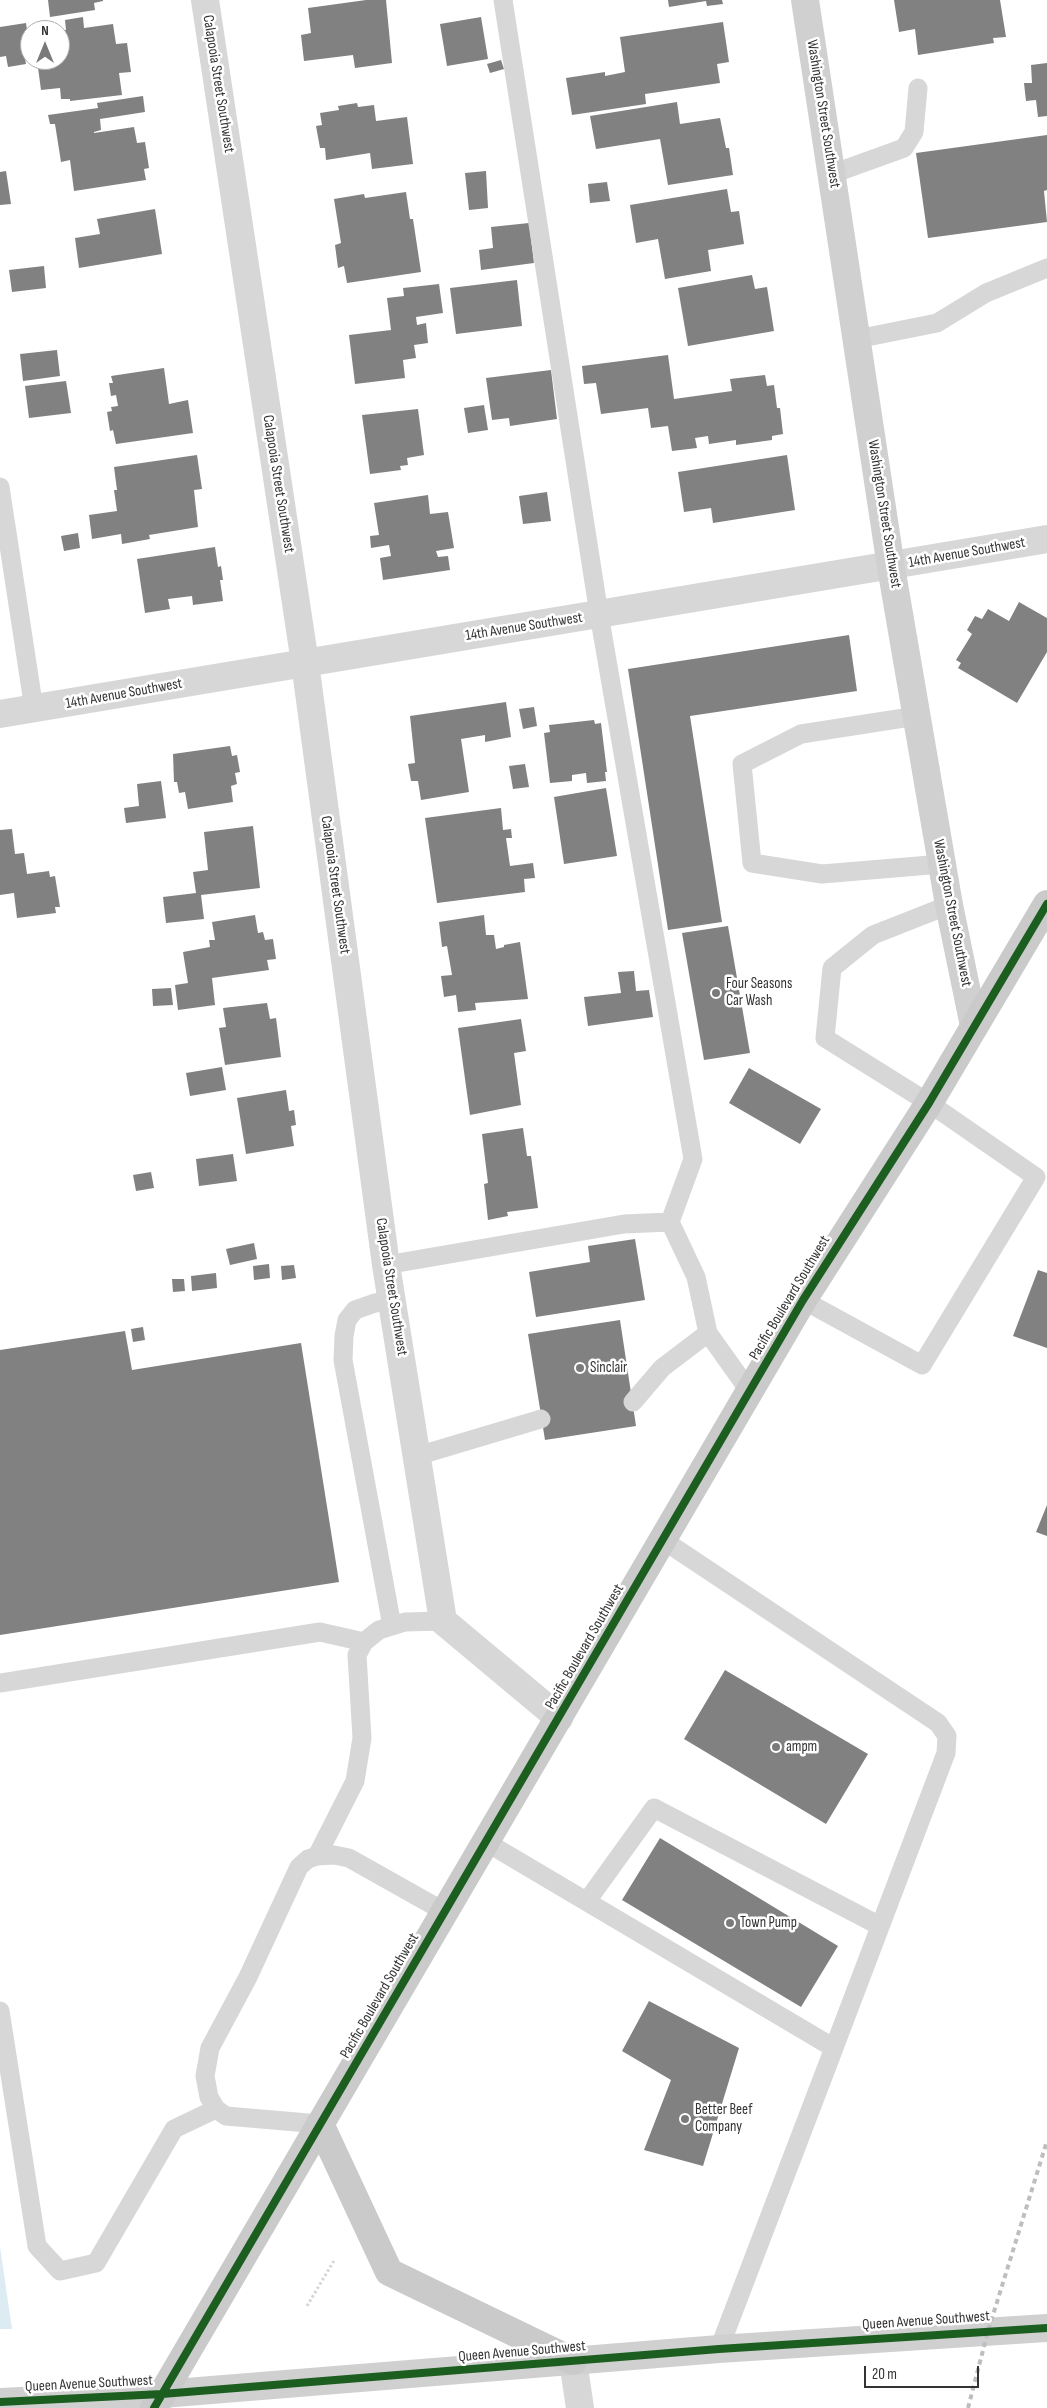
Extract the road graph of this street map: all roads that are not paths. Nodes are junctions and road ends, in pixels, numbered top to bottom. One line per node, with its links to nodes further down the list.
1 (205, 0): 12 (street, Calapooia Street Southwest)
2 (504, 0): 11 (lane)
3 (805, 0): 5 (street, Washington Street Southwest)
4 (918, 88): 5 (lane)
5 (832, 174): 7 (street, Washington Street Southwest)
6 (1047, 268): 7 (lane)
7 (857, 339): 10 (street, Washington Street Southwest)
8 (0, 487): 13 (lane)
9 (1047, 539): 10 (street, 14th Avenue Southwest)
10 (891, 567): 11 (street, 14th Avenue Southwest); 15 (street, Washington Street Southwest)
11 (599, 614): 12 (street, 14th Avenue Southwest); 21 (lane)
12 (305, 663): 13 (street, 14th Avenue Southwest); 22 (street, Calapooia Street Southwest)
13 (34, 709): 14 (street, 14th Avenue Southwest)
14 (0, 714)
15 (917, 716): 16 (street, Washington Street Southwest); 16 (lane)
16 (942, 864): 18 (street, Washington Street Southwest)
17 (1047, 904): 19 (main road, Pacific Boulevard Southwest)
18 (949, 905): 19 (street, Washington Street Southwest); 20 (lane)
19 (974, 1026): 20 (main road, Pacific Boulevard Southwest)
20 (929, 1103): 23 (main road, Pacific Boulevard Southwest); 23 (lane)
21 (670, 1222): 22 (lane); 25 (lane)
22 (386, 1265): 24 (street, Calapooia Street Southwest)
23 (803, 1300): 26 (main road, Pacific Boulevard Southwest)
24 (392, 1301): 29 (street, Calapooia Street Southwest); 32 (lane)
25 (708, 1333): 26 (lane); 27 (lane)
26 (750, 1392): 30 (main road, Pacific Boulevard Southwest)
27 (633, 1402)
28 (541, 1419): 29 (lane)
29 (417, 1456): 31 (street, Calapooia Street Southwest)
30 (663, 1540): 35 (main road, Pacific Boulevard Southwest); 40 (lane)
31 (443, 1621): 32 (lane); 35 (street)
32 (392, 1626): 33 (lane)
33 (364, 1642): 34 (lane); 37 (lane)
34 (0, 1683)
35 (559, 1718): 36 (main road, Pacific Boulevard Southwest)
36 (486, 1842): 38 (lane); 39 (main road, Pacific Boulevard Southwest)
37 (317, 1856): 39 (lane); 43 (lane)
38 (587, 1901): 40 (lane); 42 (lane)
39 (445, 1912): 44 (main road, Pacific Boulevard Southwest)
40 (880, 1926): 42 (lane)
41 (0, 2011): 43 (lane)
42 (834, 2048): 46 (lane)
43 (216, 2109): 44 (lane)
44 (320, 2124): 47 (main road); 48 (main road, Pacific Boulevard Southwest)
45 (1047, 2328): 46 (street, Queen Avenue Southwest)
46 (719, 2349): 47 (street, Queen Avenue Southwest)
47 (574, 2362): 48 (street, Queen Avenue Southwest); 50 (street)
48 (158, 2401): 49 (street, Queen Avenue Southwest)
49 (0, 2402)
50 (580, 2408)

